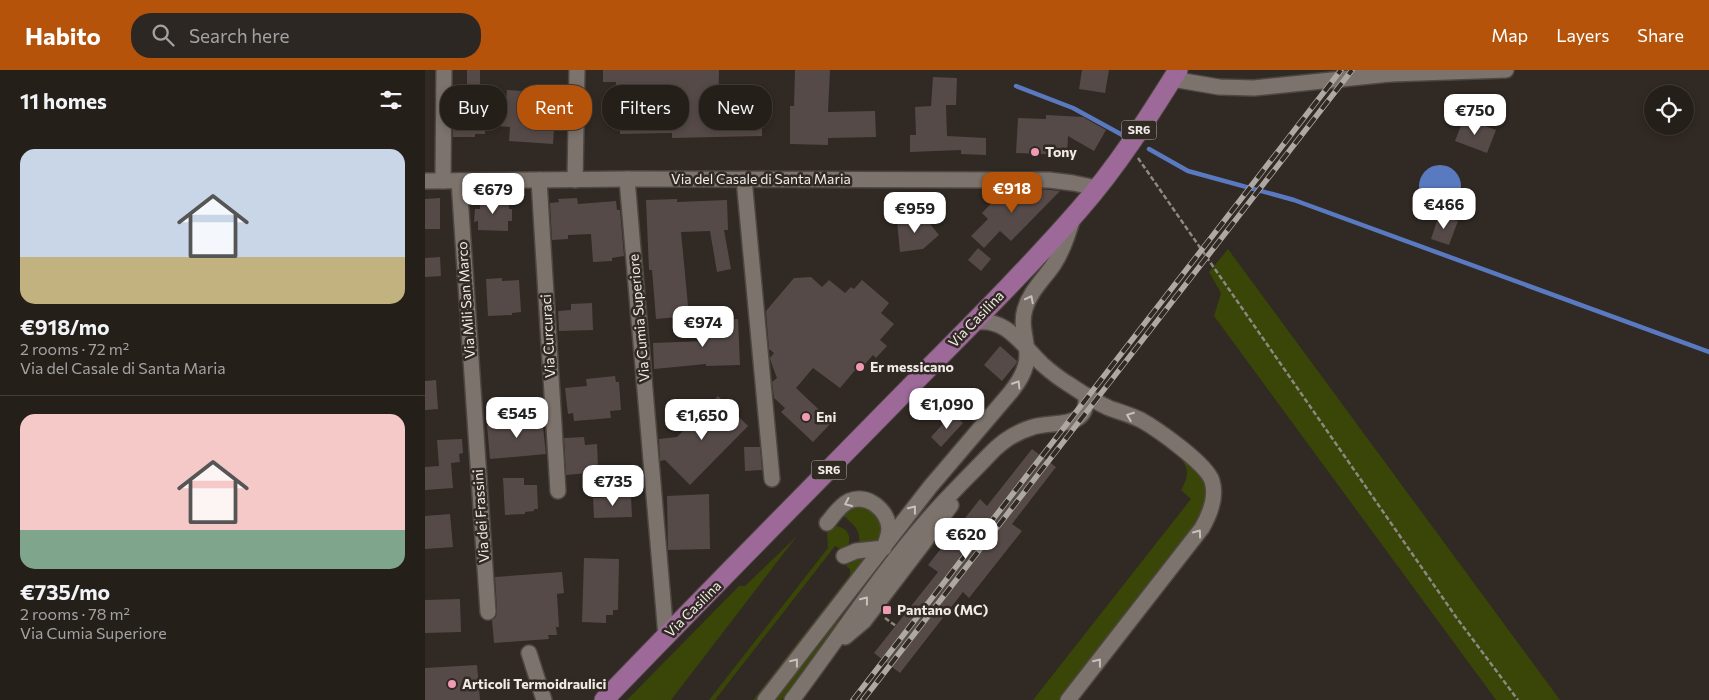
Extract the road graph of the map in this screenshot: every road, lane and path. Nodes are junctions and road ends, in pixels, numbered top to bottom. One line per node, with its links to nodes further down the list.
1 (444, 70): 12 (street, Via Mili San Marco)
2 (577, 70): 10 (street)
3 (1506, 70): 4 (street)
4 (1395, 72): 5 (street)
5 (1175, 75): 6 (main road, Via Casilina / SR6)
6 (1129, 145): 13 (main road, Via Casilina / SR6); 34 (path)
7 (627, 179): 8 (street, Via del Casale di Santa Maria); 10 (street, Via del Casale di Santa Maria); 27 (street, Via Cumia Superiore)
8 (744, 179): 13 (street, Via del Casale di Santa Maria); 19 (street)
9 (539, 180): 10 (street, Via del Casale di Santa Maria); 12 (street, Via del Casale di Santa Maria); 20 (street, Via Curcuraci)
10 (575, 180)
11 (425, 181): 12 (street, Via del Casale di Santa Maria)
12 (451, 181): 18 (street, Via Mili San Marco)
13 (1097, 188): 14 (main road, Via Casilina / SR6)
14 (1074, 216): 15 (main road, Via Casilina / SR6); 16 (street, one-way to 14)
15 (972, 323): 16 (street); 27 (main road, Via Casilina / SR6)
16 (1026, 346): 17 (street); 22 (street, one-way to 16)
17 (1086, 395): 32 (street, one-way to 17); 33 (street, one-way to 17)
18 (474, 419): 24 (street, Via dei Frassini)
19 (772, 479)
20 (558, 491)
21 (827, 523): 22 (street, one-way to 21)
22 (884, 548): 23 (street); 31 (street, one-way to 22)
23 (844, 556)
24 (488, 612)
25 (880, 614): 26 (path)
26 (896, 626)
27 (666, 636): 29 (main road, Via Casilina / SR6)
28 (529, 653): 30 (street)
29 (605, 699)
30 (544, 700)
31 (765, 700)
32 (792, 700)
33 (1068, 700)
34 (1518, 700)

